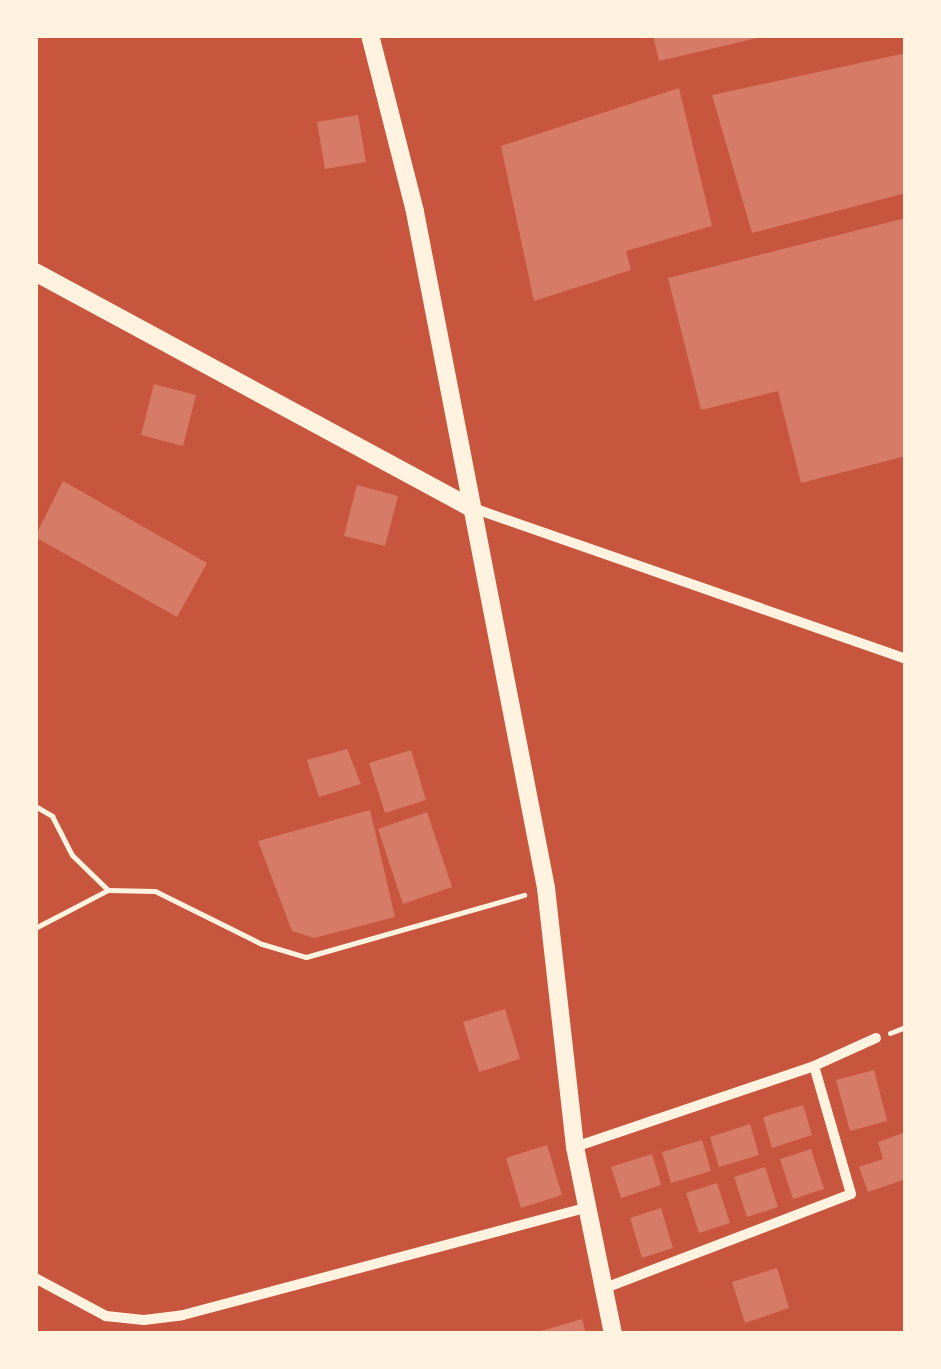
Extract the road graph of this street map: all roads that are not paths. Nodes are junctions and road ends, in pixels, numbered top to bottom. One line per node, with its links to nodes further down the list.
1 (370, 35): 3 (street)
2 (35, 272): 3 (street)
3 (468, 506): 4 (street); 7 (street)
4 (906, 658)
5 (876, 1038): 6 (street)
6 (814, 1066): 7 (street); 10 (street)
7 (574, 1147): 8 (street)
8 (584, 1208): 9 (street); 10 (street)
9 (35, 1278)
10 (605, 1288): 11 (street)
11 (613, 1334)

